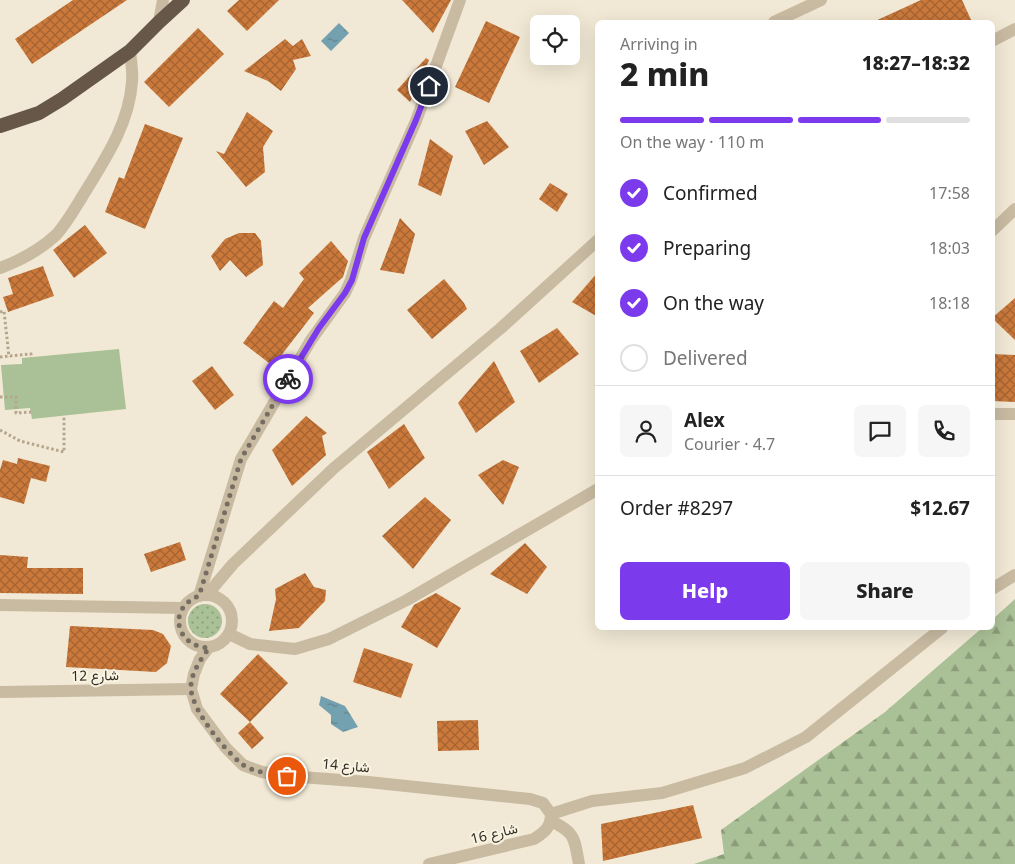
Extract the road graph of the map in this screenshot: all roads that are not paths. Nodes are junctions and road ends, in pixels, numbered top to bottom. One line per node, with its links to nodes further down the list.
1 (163, 0): 6 (street)
2 (184, 0): 6 (highway)
3 (460, 0): 20 (street)
4 (821, 0): 5 (street)
5 (778, 20)
6 (158, 22): 9 (highway)
7 (1015, 29): 8 (street)
8 (995, 39)
9 (130, 51): 10 (highway); 14 (street)
10 (0, 126)
11 (1015, 209): 12 (street)
12 (995, 228)
13 (595, 245): 20 (street)
14 (0, 268)
15 (995, 414): 16 (street)
16 (1015, 414)
17 (595, 491): 24 (street)
18 (1015, 575): 19 (street)
19 (995, 587)
20 (204, 595): 22 (street); 24 (street)
21 (0, 605): 22 (street)
22 (182, 608): 25 (street)
23 (940, 630): 28 (street)
24 (228, 634): 25 (street)
25 (209, 648): 26 (street)
26 (191, 689): 27 (street, شارع 12); 28 (street, شارع 14)
27 (0, 692)
28 (551, 817): 29 (street, شارع 16); 30 (street, شارع 14)
29 (429, 864)
30 (579, 864)

